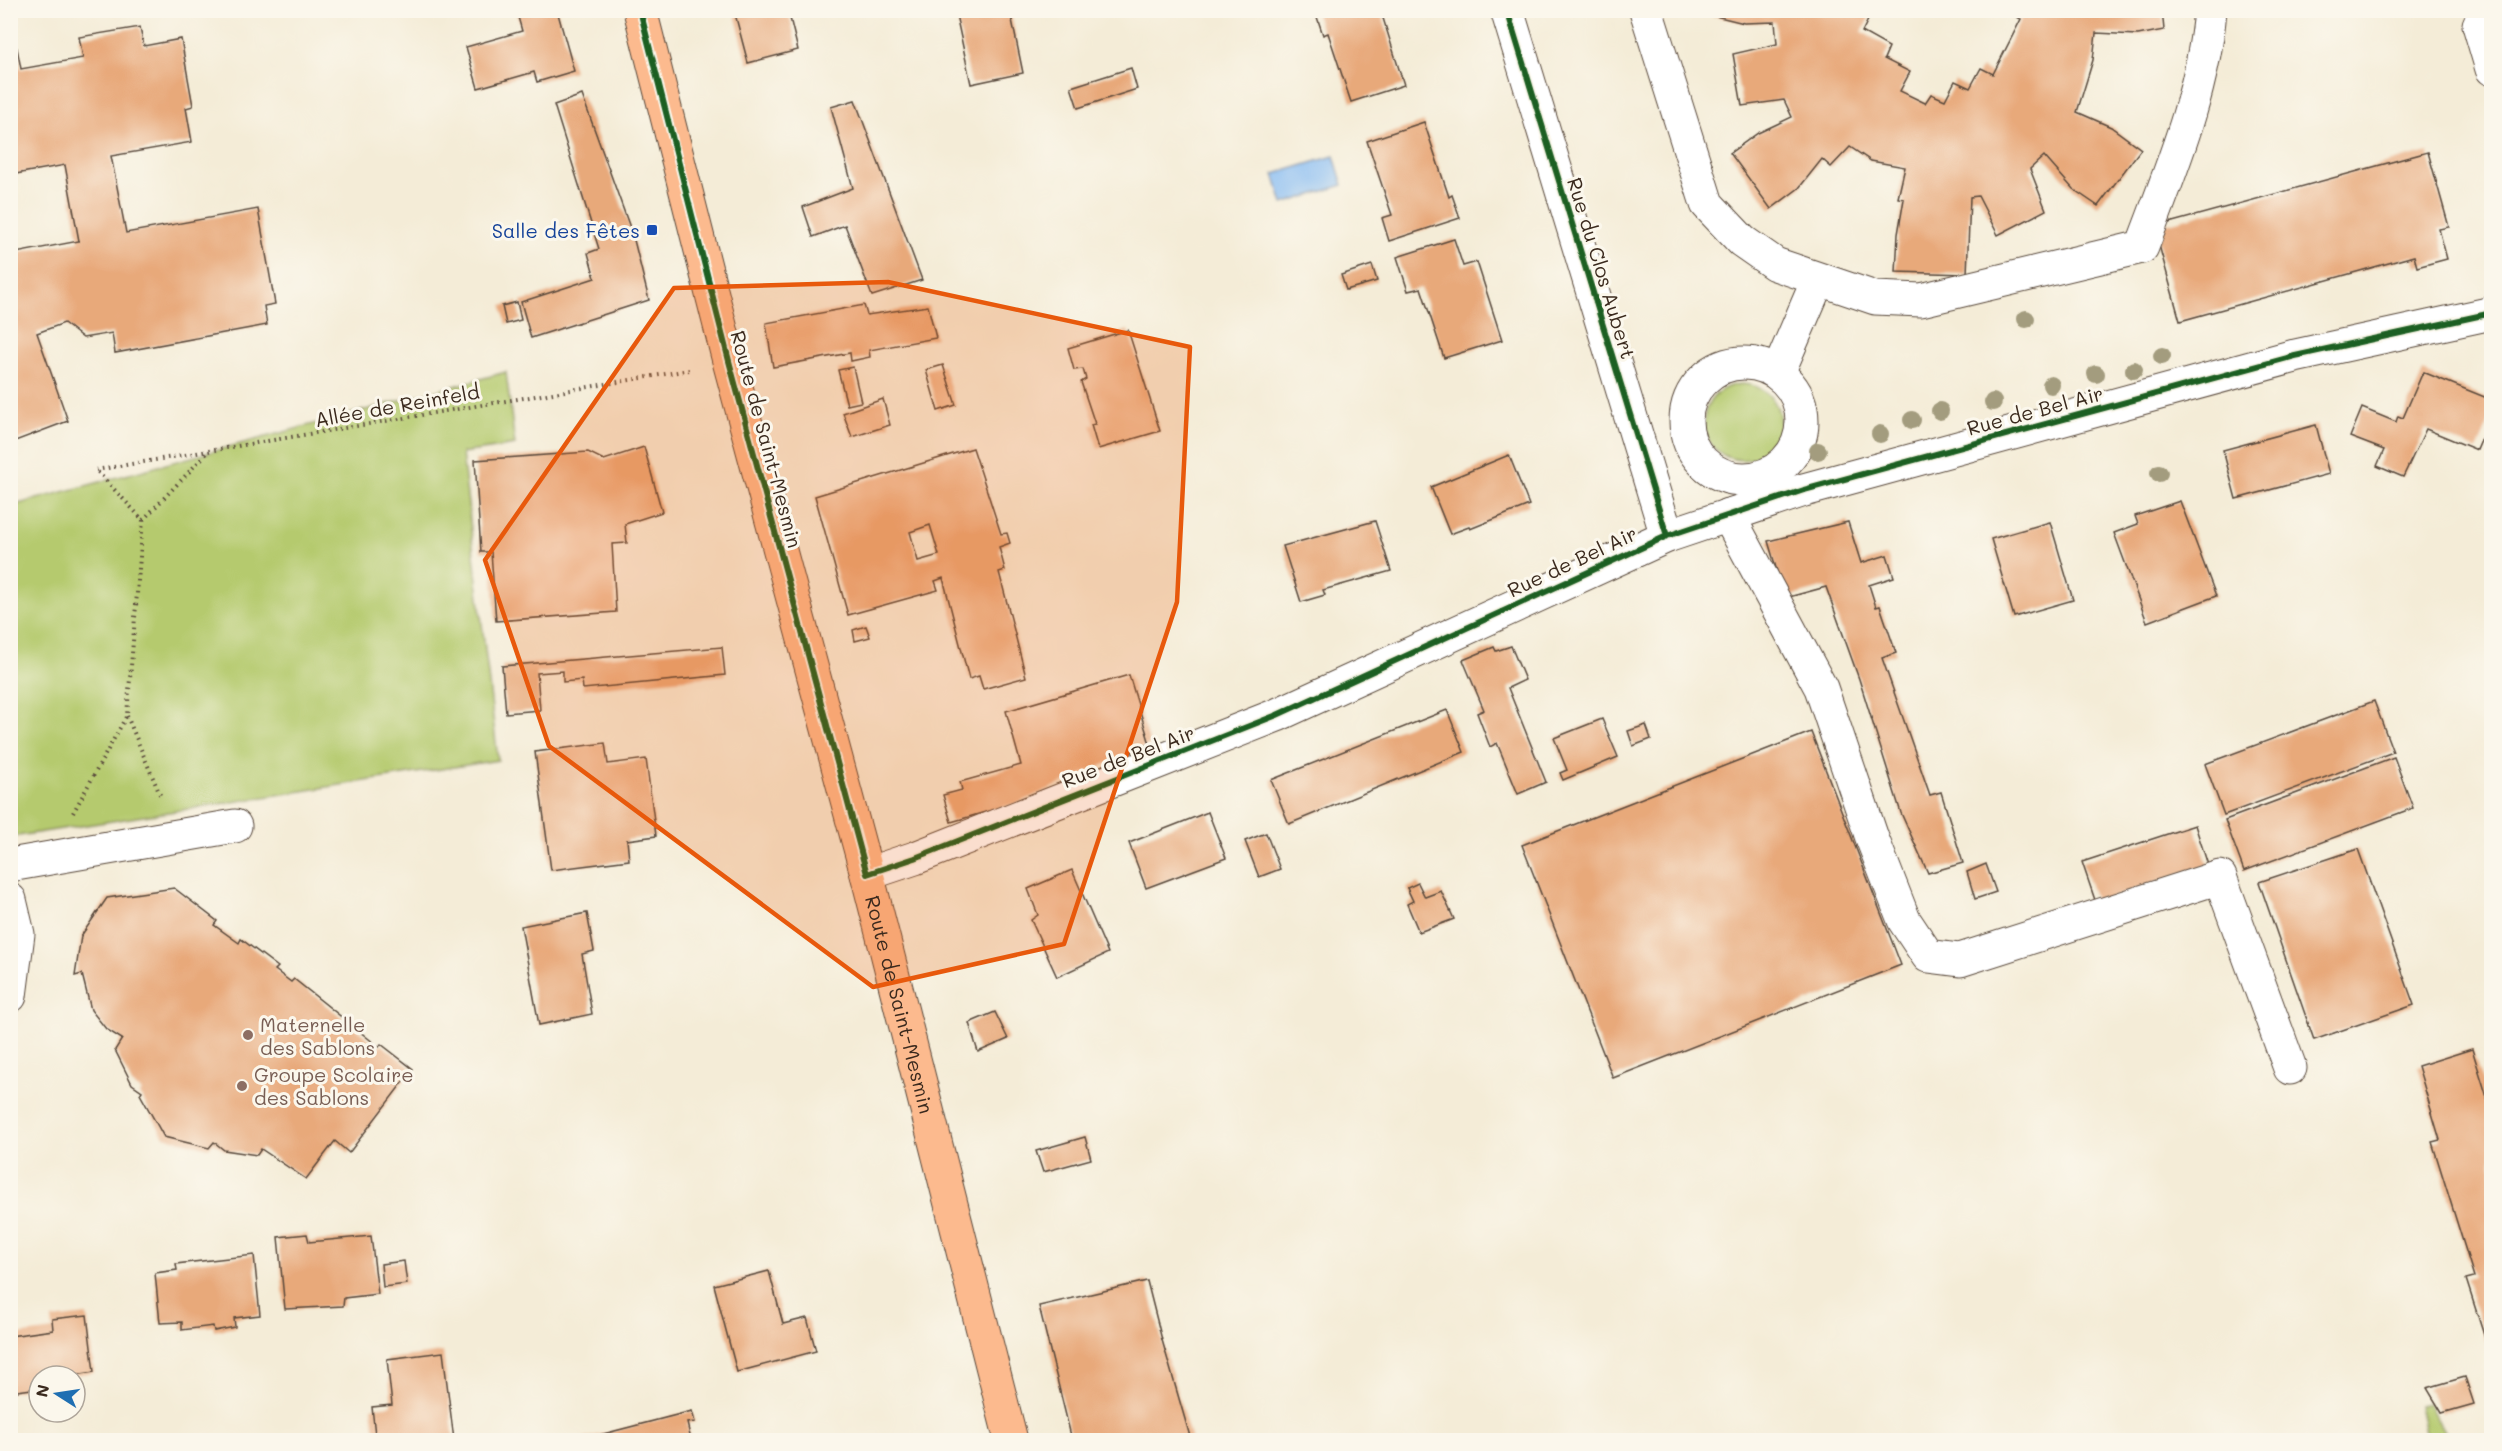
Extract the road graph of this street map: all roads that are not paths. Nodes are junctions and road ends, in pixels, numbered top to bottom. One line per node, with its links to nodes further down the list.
1 (640, 10): 18 (main road, Route de Saint-Mesmin)
2 (1507, 10): 12 (street, Rue du Clos Aubert)
3 (1646, 10): 6 (street)
4 (2210, 10): 8 (street)
5 (2479, 25): 7 (street)
6 (1660, 26): 8 (street)
7 (2492, 69)
8 (1818, 280): 10 (street)
9 (2492, 313): 13 (street, Rue de Bel Air)
10 (1778, 373): 11 (street); 13 (street)
11 (1688, 434): 12 (street); 13 (street)
12 (1641, 453): 15 (street, Rue du Clos Aubert)
13 (1770, 488): 14 (street, Rue de Bel Air)
14 (1728, 515): 15 (street, Rue de Bel Air); 21 (street)
15 (1667, 536): 18 (street, Rue de Bel Air)
16 (235, 826): 17 (street)
17 (10, 865)
18 (867, 874): 22 (main road, Route de Saint-Mesmin)
19 (10, 900): 20 (street)
20 (10, 996)
21 (2290, 1068)
22 (1011, 1440)

